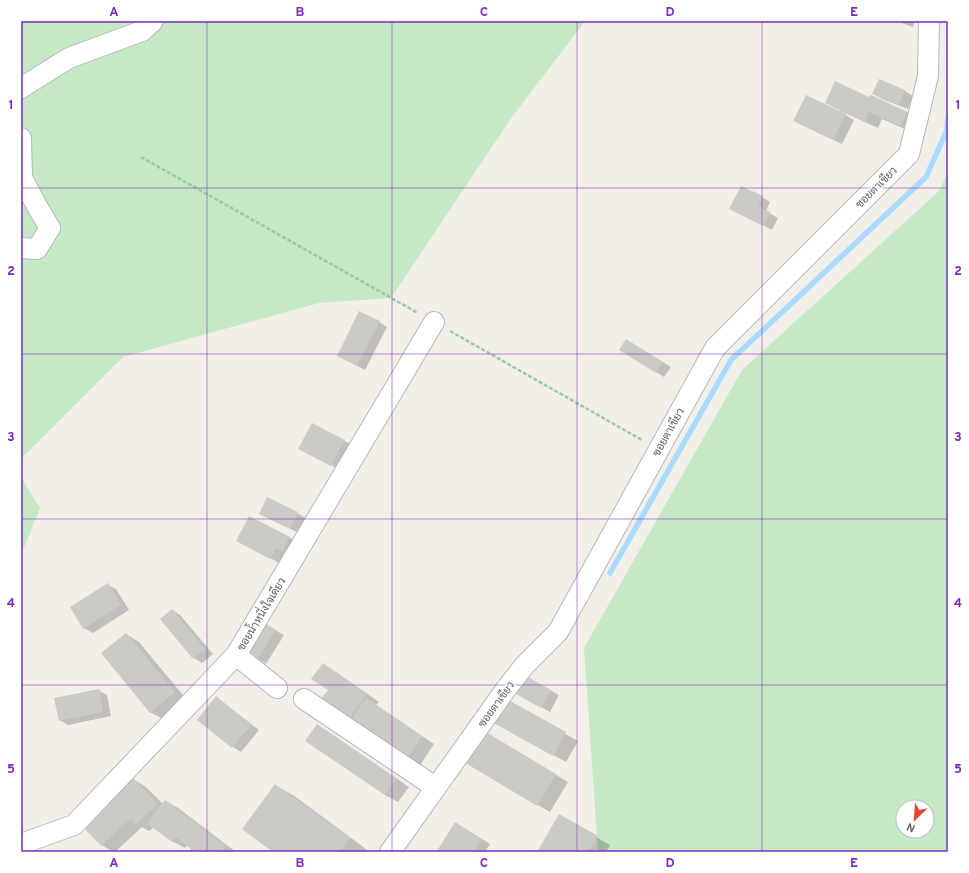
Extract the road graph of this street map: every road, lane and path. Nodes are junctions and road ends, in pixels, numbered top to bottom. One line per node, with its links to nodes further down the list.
1 (153, 21): 3 (street)
2 (929, 21): 8 (street, ซอยตาเขียว)
3 (21, 88)
4 (21, 138): 6 (street)
5 (141, 158): 7 (path)
6 (21, 248)
7 (434, 322): 8 (path); 9 (street, ซอยน้ำหนึ่งใจเดียว)
8 (658, 449): 12 (street, ซอยตาเขียว)
9 (236, 655): 10 (street); 13 (street, ซอยน้ำหนึ่งใจเดียว)
10 (277, 688)
11 (304, 699): 12 (street)
12 (435, 787): 14 (street, ซอยตาเขียว)
13 (21, 844)
14 (392, 851)

